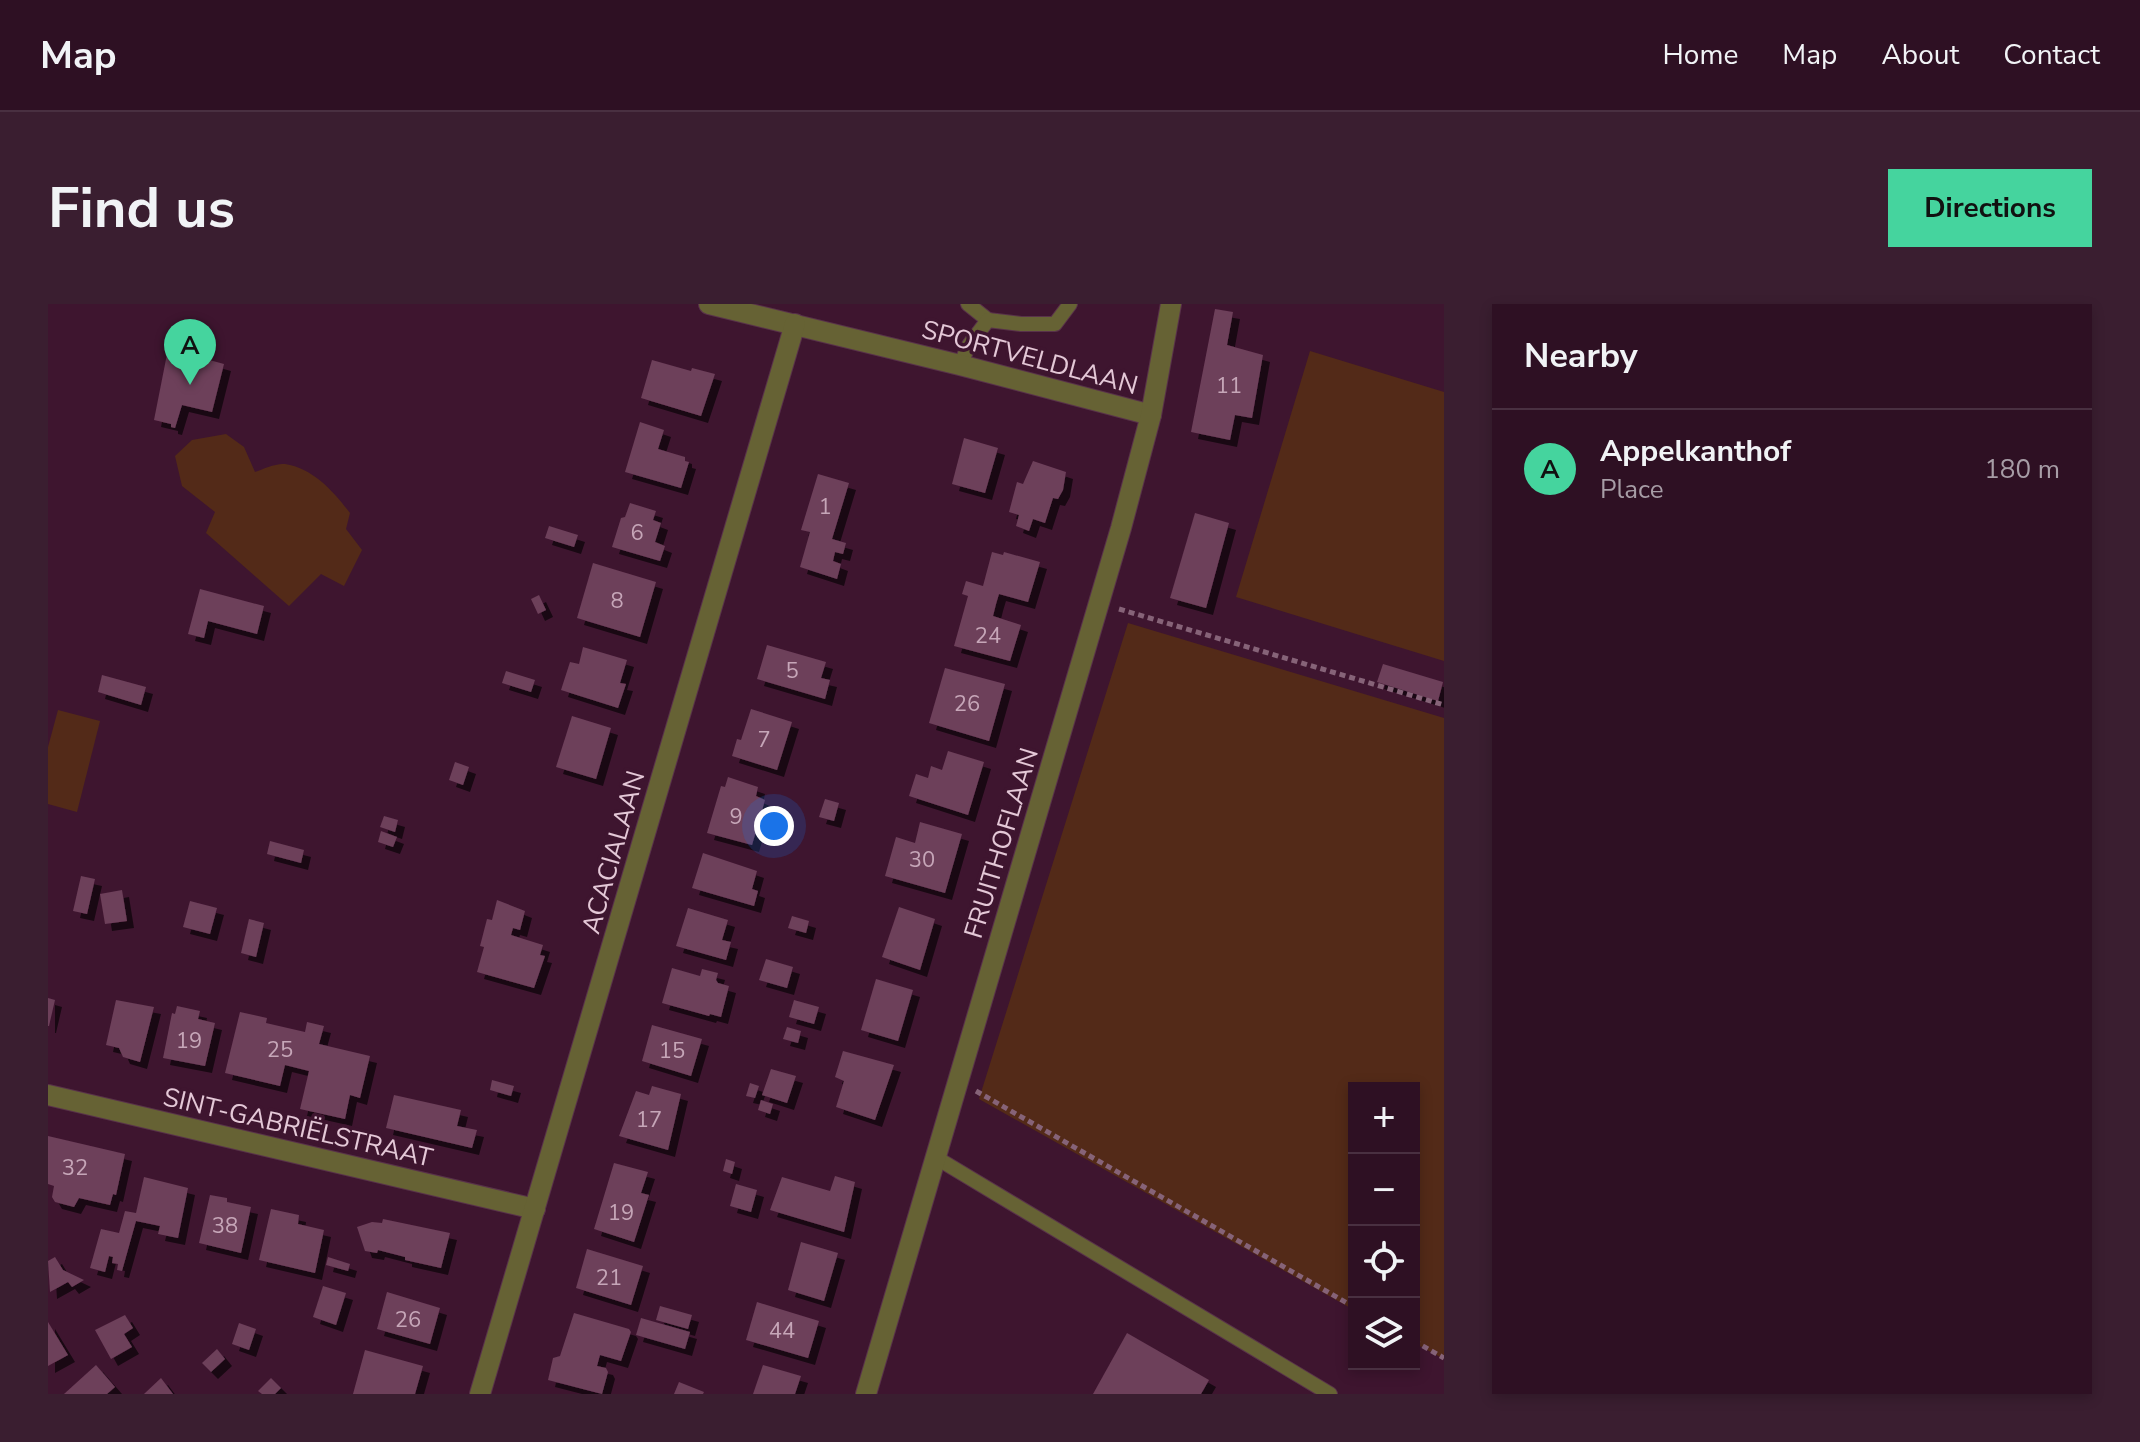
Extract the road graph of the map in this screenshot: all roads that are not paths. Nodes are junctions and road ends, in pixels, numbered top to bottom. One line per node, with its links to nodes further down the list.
1 (709, 304): 5 (street, SPORTVELDLAAN)
2 (968, 304): 6 (lane)
3 (1070, 304): 6 (lane)
4 (1171, 304): 9 (street, FRUITHOFLAAN)
5 (758, 310): 7 (street, SPORTVELDLAAN)
6 (988, 320): 8 (lane)
7 (795, 324): 8 (street, SPORTVELDLAAN); 12 (street, ACACIALAAN)
8 (960, 365): 9 (street, SPORTVELDLAAN)
9 (1151, 415): 11 (street, FRUITHOFLAAN)
10 (48, 1095): 12 (street, SINT-GABRIËLSTRAAT)
11 (935, 1157): 14 (street, FRUITHOFLAAN); 15 (lane)
12 (535, 1209): 13 (street, ACACIALAAN)
13 (480, 1394)
14 (866, 1394)
15 (1330, 1394)

